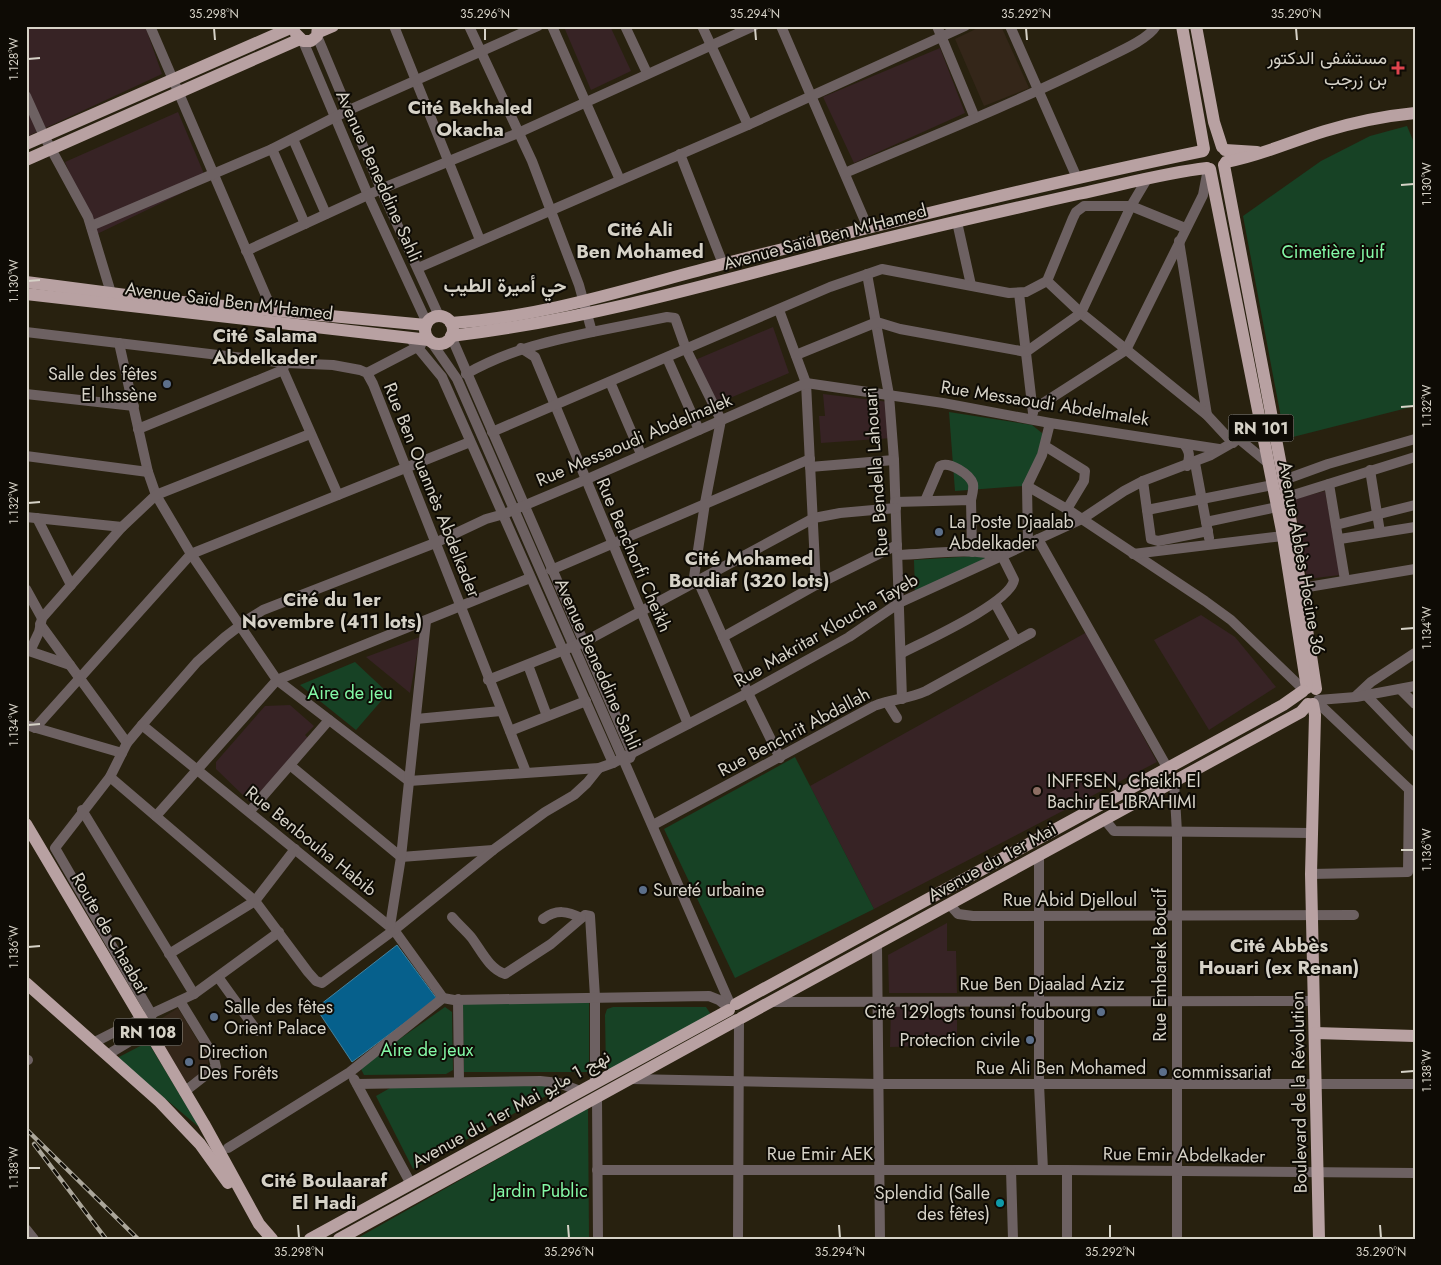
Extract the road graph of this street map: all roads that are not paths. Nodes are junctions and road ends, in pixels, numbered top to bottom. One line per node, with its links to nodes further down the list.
1 (150, 26): 24 (street)
2 (295, 26): 20 (main road); 24 (main road)
3 (333, 26): 18 (main road)
4 (394, 26): 25 (street)
5 (469, 26): 22 (street)
6 (538, 26): 22 (street)
7 (552, 26): 30 (street)
8 (625, 26): 23 (street)
9 (702, 26): 21 (street)
10 (754, 26): 21 (street)
11 (781, 26): 29 (street)
12 (937, 26): 19 (street)
13 (965, 26): 19 (street)
14 (1010, 26): 26 (street)
15 (1156, 26): 26 (street)
16 (1182, 26): 42 (main road)
17 (1196, 26): 44 (main road, Avenue Abbès Hocine 36)
18 (318, 32): 20 (main road); 31 (street, Avenue Beneddine Sahli)
19 (942, 37): 29 (street); 34 (street)
20 (302, 40): 27 (main road); 33 (street, Avenue Beneddine Sahli)
21 (711, 45): 23 (street); 35 (street)
22 (481, 52): 25 (street); 36 (street)
23 (647, 73): 30 (street)
24 (173, 79): 27 (street); 37 (main road)
25 (416, 81): 31 (street); 46 (street)
26 (1039, 91): 34 (street); 50 (street)
27 (179, 94): 40 (main road); 49 (street)
28 (26, 96): 37 (street)
29 (812, 96): 35 (street); 48 (street)
30 (586, 102): 36 (street); 52 (street)
31 (349, 110): 33 (street); 53 (street, Avenue Beneddine Sahli)
32 (1415, 113): 44 (main road)
33 (335, 118): 38 (street); 55 (street, Avenue Beneddine Sahli)
34 (976, 118): 48 (street)
35 (748, 125): 43 (street)
36 (518, 133): 46 (street); 58 (street)
37 (44, 136): 39 (main road); 40 (street)
38 (293, 139): 41 (street); 59 (street)
39 (26, 144)
40 (52, 149): 45 (main road); 62 (street)
41 (272, 149): 49 (street); 61 (street)
42 (1204, 150): 44 (main road); 47 (main road); 50 (main road, Avenue Saïd Ben M'Hamed)
43 (680, 154): 52 (street); 68 (street)
44 (1224, 156): 47 (main road); 137 (main road, Avenue Abbès Hocine 36 / RN 101)
45 (26, 160)
46 (449, 163): 53 (street); 65 (street)
47 (1209, 168): 51 (main road, Avenue Saïd Ben M'Hamed); 64 (street); 109 (main road, Avenue Abbès Hocine 36 / RN 101)
48 (845, 173): 63 (street)
49 (213, 174): 62 (street); 67 (street)
50 (1077, 178): 63 (main road, Avenue Saïd Ben M'Hamed)
51 (1147, 179): 54 (main road, Avenue Saïd Ben M'Hamed); 57 (street)
52 (620, 180): 58 (street)
53 (381, 189): 55 (street); 69 (street, Avenue Beneddine Sahli)
54 (1080, 194): 56 (street); 60 (main road, Avenue Saïd Ben M'Hamed)
55 (368, 195): 59 (street); 83 (street, Avenue Beneddine Sahli)
56 (1084, 206): 57 (street); 71 (street)
57 (1131, 206): 64 (street); 80 (street)
58 (550, 210): 65 (street); 77 (street)
59 (326, 214): 61 (street)
60 (957, 222): 73 (street); 77 (main road, Avenue Saïd Ben M'Hamed)
61 (306, 224): 67 (street)
62 (91, 226): 74 (street)
63 (868, 228): 68 (main road, Avenue Saïd Ben M'Hamed)
64 (1185, 228): 66 (street)
65 (480, 240): 69 (street)
66 (1178, 241): 93 (street); 108 (street)
67 (246, 251): 78 (street)
68 (723, 264): 77 (main road, Avenue Saïd Ben M'Hamed)
69 (418, 268): 81 (street, Avenue Beneddine Sahli)
70 (867, 274): 73 (street); 79 (street); 82 (street, Rue Bendella Lahouari)
71 (1046, 281): 75 (street); 80 (street)
72 (26, 282): 74 (main road, Avenue Saïd Ben M'Hamed)
73 (971, 285): 75 (street)
74 (111, 293): 78 (main road, Avenue Saïd Ben M'Hamed)
75 (1019, 293): 94 (street)
76 (26, 294): 87 (main road, Avenue Saïd Ben M'Hamed)
77 (586, 308): 85 (main road, Avenue Saïd Ben M'Hamed); 86 (street)
78 (272, 310): 83 (main road, Avenue Saïd Ben M'Hamed)
79 (779, 310): 92 (street); 95 (street)
80 (1081, 313): 93 (street); 94 (street)
81 (439, 316): 83 (main road); 85 (main road)
82 (877, 322): 94 (street); 95 (street); 104 (street, Rue Bendella Lahouari)
83 (426, 324): 88 (main road)
84 (26, 332): 89 (street, Rue Ben Ouannès Abdelkader)
85 (451, 332): 88 (main road); 100 (street, Avenue Beneddine Sahli)
86 (592, 332): 91 (street); 92 (street)
87 (408, 337): 88 (main road, Avenue Saïd Ben M'Hamed); 90 (street, Avenue Beneddine Sahli)
88 (430, 341): 90 (street); 97 (street); 155 (street, Avenue Beneddine Sahli)
89 (119, 343): 98 (street, Rue Ben Ouannès Abdelkader); 105 (street)
90 (417, 348): 97 (street, Avenue Beneddine Sahli); 99 (street)
91 (521, 348): 100 (street); 106 (street, Rue Benchorfi Cheïkh)
92 (686, 349): 96 (street); 110 (street)
93 (1126, 350): 107 (street); 108 (street)
94 (1026, 352): 107 (street)
95 (796, 355): 102 (street)
96 (667, 358): 101 (street); 113 (street)
97 (429, 360): 118 (street, Avenue Beneddine Sahli)
98 (284, 366): 99 (street, Rue Ben Ouannès Abdelkader); 112 (street); 115 (street)
99 (367, 373): 131 (street, Rue Ben Ouannès Abdelkader)
100 (466, 374): 114 (street, Avenue Beneddine Sahli)
101 (610, 382): 106 (street); 123 (street)
102 (806, 383): 104 (street, Rue Messaoudi Abdelmalek); 110 (street, Rue Messaoudi Abdelmalek); 127 (street)
103 (26, 394): 105 (street)
104 (889, 395): 107 (street, Rue Messaoudi Abdelmalek); 126 (street, Rue Bendella Lahouari)
105 (134, 406): 112 (street)
106 (554, 406): 114 (street); 135 (street, Rue Benchorfi Cheïkh)
107 (1033, 414): 111 (street, Rue Messaoudi Abdelmalek)
108 (1207, 415): 117 (street)
109 (1260, 419): 117 (street); 128 (main road, Avenue Abbès Hocine 36 / RN 101)
110 (721, 420): 113 (street, Rue Messaoudi Abdelmalek); 147 (street)
111 (1050, 423): 119 (street, Rue Messaoudi Abdelmalek); 120 (street)
112 (138, 429): 133 (street)
113 (699, 430): 123 (street, Rue Messaoudi Abdelmalek)
114 (492, 432): 148 (street, Avenue Beneddine Sahli)
115 (310, 434): 141 (street); 142 (street)
116 (1415, 439): 121 (street)
117 (1236, 441): 122 (street, Rue Makritar Kloucha Tayeb); 128 (street)
118 (470, 442): 131 (street); 155 (street, Avenue Beneddine Sahli)
119 (1184, 444): 122 (street, Rue Messaoudi Abdelmalek); 130 (street)
120 (1044, 446): 139 (street); 152 (street)
121 (1385, 447): 129 (street); 134 (street)
122 (1219, 449): 130 (street, Rue Makritar Kloucha Tayeb)
123 (641, 454): 135 (street, Rue Messaoudi Abdelmalek)
124 (26, 456): 133 (street)
125 (1415, 457): 129 (street)
126 (894, 460): 127 (street); 149 (street, Rue Bendella Lahouari)
127 (810, 463): 147 (street); 158 (street)
128 (1268, 463): 137 (main road, Avenue Abbès Hocine 36 / RN 101)
129 (1392, 463): 132 (street)
130 (1191, 464): 136 (street, Rue Makritar Kloucha Tayeb); 145 (street)
131 (405, 467): 142 (street); 169 (street, Rue Ben Ouannès Abdelkader)
132 (1370, 470): 138 (street); 156 (street)
133 (148, 472): 141 (street)
134 (1304, 472): 137 (street); 140 (street)
135 (585, 480): 148 (street, Rue Messaoudi Abdelmalek); 170 (street, Rue Benchorfi Cheïkh)
136 (1142, 481): 153 (street); 159 (street, Rue Makritar Kloucha Tayeb)
137 (1278, 482): 143 (main road, Avenue Abbès Hocine 36 / RN 101); 145 (street); 151 (main road, Avenue Abbès Hocine 36 / RN 101)
138 (1329, 484): 140 (street); 160 (street)
139 (1027, 486): 152 (street); 171 (street)
140 (1310, 489): 143 (street)
141 (156, 495): 161 (street); 175 (street)
142 (338, 495): 175 (street)
143 (1287, 496): 185 (main road, Avenue Abbès Hocine 36 / RN 101)
144 (971, 500): 146 (street); 146 (street); 174 (street)
145 (1201, 500): 153 (street); 162 (street)
146 (925, 501): 149 (street)
147 (705, 503): 170 (street); 182 (street)
148 (523, 505): 155 (street, Rue Messaoudi Abdelmalek); 179 (street, Avenue Beneddine Sahli)
149 (896, 505): 158 (street); 173 (street, Rue Bendella Lahouari)
150 (1415, 505): 154 (street)
151 (1277, 507): 162 (street); 166 (main road, Avenue Abbès Hocine 36 / RN 101)
152 (1067, 509): 159 (street)
153 (1147, 510): 162 (street)
154 (1399, 510): 156 (street); 164 (street)
155 (508, 512): 169 (street, Rue Messaoudi Abdelmalek); 180 (street, Avenue Beneddine Sahli); 198 (street, Avenue Beneddine Sahli)
156 (1378, 516): 160 (street); 165 (street)
157 (32, 518): 161 (street); 183 (street)
158 (814, 518): 182 (street); 184 (street)
159 (1082, 519): 167 (street, Rue Makritar Kloucha Tayeb); 176 (street)
160 (1336, 525): 168 (street)
161 (122, 527): 183 (street)
162 (1207, 527): 172 (street)
163 (1415, 527): 164 (street)
164 (1403, 529): 165 (street)
165 (1380, 532): 168 (street)
166 (1283, 536): 172 (street); 210 (main road, Avenue Abbès Hocine 36 / RN 101)
167 (1038, 539): 171 (street, Rue Makritar Kloucha Tayeb); 234 (street)
168 (1340, 539): 181 (street)
169 (435, 543): 189 (street, Rue Ben Ouannès Abdelkader); 193 (street, Rue Messaoudi Abdelmalek)
170 (611, 543): 179 (street); 190 (street, Rue Benchorfi Cheïkh)
171 (1028, 543): 177 (street, Rue Makritar Kloucha Tayeb)
172 (1210, 546): 176 (street)
173 (898, 550): 174 (street); 184 (street); 187 (street, Rue Bendella Lahouari)
174 (972, 552): 177 (street)
175 (190, 554): 193 (street); 204 (street)
176 (1133, 554): 210 (street)
177 (1002, 556): 187 (street, Rue Makritar Kloucha Tayeb); 188 (street)
178 (1415, 569): 181 (street)
179 (551, 570): 197 (street, Avenue Beneddine Sahli)
180 (530, 578): 189 (street); 198 (street, Avenue Beneddine Sahli)
181 (1345, 580): 185 (street)
182 (695, 582): 190 (street); 195 (street)
183 (71, 585): 191 (street)
184 (816, 585): 195 (street)
185 (1302, 588): 210 (main road, Avenue Abbès Hocine 36 / RN 101)
186 (26, 589): 191 (street)
187 (899, 603): 200 (street, Rue Bendella Lahouari); 209 (street, Rue Makritar Kloucha Tayeb)
188 (994, 603): 196 (street); 200 (street)
189 (461, 607): 192 (street); 206 (street, Rue Ben Ouannès Abdelkader)
190 (640, 611): 197 (street); 221 (street, Rue Benchorfi Cheïkh)
191 (41, 621): 199 (street); 202 (street)
192 (426, 621): 205 (street); 219 (street)
193 (238, 626): 205 (street); 222 (street, Rue Messaoudi Abdelmalek)
194 (1031, 633): 196 (street, Rue Benchrit Abdallah)
195 (723, 636): 209 (street)
196 (1016, 641): 212 (street, Rue Benchrit Abdallah)
197 (584, 642): 198 (street); 228 (street, Avenue Beneddine Sahli)
198 (568, 650): 203 (street); 213 (street, Avenue Beneddine Sahli); 230 (street, Avenue Beneddine Sahli)
199 (28, 651): 202 (street)
200 (902, 653): 212 (street, Rue Bendella Lahouari)
201 (1415, 653): 211 (street)
202 (70, 665): 204 (street)
203 (528, 665): 206 (street); 217 (street)
204 (79, 677): 223 (street); 225 (street)
205 (277, 680): 220 (street); 232 (street)
206 (488, 680): 216 (street, Rue Ben Ouannès Abdelkader)
207 (1415, 686): 208 (street)
208 (1400, 689): 211 (street); 215 (street)
209 (748, 694): 221 (street, Rue Makritar Kloucha Tayeb); 229 (street)
210 (1311, 694): 211 (street); 234 (main road, Avenue du 1er Mai); 238 (main road, Avenue du 1er Mai); 239 (street); 248 (main road, Boulevard de la Révolution / RN 101)
211 (1361, 696): 226 (street)
212 (902, 699): 214 (street, Rue Benchrit Abdallah)
213 (586, 701): 217 (street); 230 (street, Avenue Beneddine Sahli)
214 (887, 702): 218 (street); 229 (street, Rue Benchrit Abdallah)
215 (1415, 704)
216 (501, 711): 219 (street); 224 (street, Rue Ben Ouannès Abdelkader)
217 (547, 716): 224 (street)
218 (897, 718)
219 (416, 719): 237 (street)
220 (330, 720): 231 (street); 237 (street)
221 (688, 724): 228 (street, Rue Makritar Kloucha Tayeb)
222 (142, 725): 225 (street, Rue Messaoudi Abdelmalek); 232 (street, Rue Benbouha Habib)
223 (31, 726): 227 (street)
224 (510, 731): 235 (street, Rue Ben Ouannès Abdelkader)
225 (127, 742): 227 (street, Rue Messaoudi Abdelmalek)
226 (1415, 746)
227 (122, 753): 236 (street, Rue Messaoudi Abdelmalek)
228 (632, 753): 230 (street, Rue Makritar Kloucha Tayeb)
229 (780, 758): 246 (street, Rue Benchrit Abdallah)
230 (620, 762): 233 (street, Rue Makritar Kloucha Tayeb); 246 (street)
231 (291, 766): 242 (street); 252 (street)
232 (198, 768): 242 (street, Rue Benbouha Habib); 243 (street)
233 (599, 768): 235 (street); 250 (street)
234 (1168, 769): 238 (main road); 240 (main road, Avenue du 1er Mai)
235 (526, 772): 237 (street)
236 (110, 776): 241 (street, Rue Messaoudi Abdelmalek); 243 (street)
237 (409, 781): 252 (street)
238 (1174, 781): 244 (main road, Avenue du 1er Mai); 247 (street, Rue Embarek Boucif)
239 (1412, 792): 253 (street)
240 (1097, 807): 244 (main road); 254 (main road, Avenue du 1er Mai)
241 (82, 810): 267 (street); 281 (street, Rue Messaoudi Abdelmalek)
242 (250, 811): 249 (street, Rue Benbouha Habib)
243 (156, 816): 255 (street)
244 (1104, 820): 247 (street); 251 (main road, Avenue du 1er Mai)
245 (26, 824): 281 (main road, Route de Chaabat / RN 108)
246 (653, 825): 280 (street)
247 (1177, 832): 248 (street); 261 (street, Rue Embarek Boucif)
248 (1311, 833): 253 (main road, Boulevard de la Révolution / RN 101)
249 (295, 849): 255 (street); 264 (street, Rue Benbouha Habib)
250 (493, 850): 252 (street); 264 (street)
251 (1039, 857): 256 (main road, Avenue du 1er Mai); 259 (street)
252 (401, 858): 264 (street)
253 (1311, 874): 257 (main road, Boulevard de la Révolution / RN 101)
254 (943, 891): 256 (main road); 280 (main road, Avenue du 1er Mai)
255 (255, 901): 265 (street); 267 (street)
256 (950, 905): 259 (street, Rue Abid Djelloul); 266 (main road, Avenue du 1er Mai)
257 (1313, 915): 258 (street, Rue Abid Djelloul); 261 (street, Rue Abid Djelloul); 277 (main road, Boulevard de la Révolution / RN 101)
258 (1354, 915)
259 (1040, 916): 261 (street, Rue Abid Djelloul); 274 (street)
260 (452, 917): 262 (street)
261 (1176, 917): 275 (street, Rue Embarek Boucif)
262 (581, 918): 263 (street); 271 (street)
263 (543, 919)
264 (392, 928): 265 (street); 272 (street, Rue Benbouha Habib)
265 (279, 932): 268 (street)
266 (877, 945): 278 (main road, Avenue du 1er Mai); 279 (street)
267 (169, 954): 270 (street)
268 (218, 977): 270 (street); 283 (street)
269 (26, 983): 286 (main road, RN 108)
270 (194, 994): 276 (street)
271 (595, 997): 273 (street); 280 (street); 291 (street)
272 (443, 998): 273 (street); 288 (street)
273 (458, 999): 290 (street)
274 (1039, 1000): 275 (street, Rue Ben Djaalad Aziz); 279 (street, Rue Ben Djaalad Aziz); 295 (street)
275 (1176, 1000): 277 (street, Rue Ben Djaalad Aziz); 296 (street, Rue Embarek Boucif)
276 (180, 1001): 281 (street); 300 (street)
277 (1314, 1001): 284 (main road, Boulevard de la Révolution / RN 101)
278 (769, 1002): 279 (street, Rue Ben Djaalad Aziz); 280 (main road, Avenue du 1er Mai)
279 (879, 1002): 294 (street)
280 (735, 1012): 289 (main road, Avenue du 1er Mai نهج 1 مايو); 291 (main road, Avenue du 1er Mai نهج 1 مايو); 292 (street)
281 (146, 1017): 282 (main road, Route de Chaabat / RN 108); 286 (street)
282 (148, 1031): 287 (street); 300 (main road, Route de Chaabat / RN 108)
283 (256, 1031)
284 (1315, 1033): 285 (main road); 297 (main road, Boulevard de la Révolution / RN 101)
285 (1415, 1036)
286 (93, 1043): 287 (main road, RN 108)
287 (107, 1055): 314 (main road, RN 108)
288 (350, 1072): 293 (street); 302 (street)
289 (631, 1079): 292 (street); 301 (main road, Avenue du 1er Mai نهج 1 مايو)
290 (460, 1082): 293 (street); 299 (street)
291 (595, 1082): 299 (main road, Avenue du 1er Mai نهج 1 مايو); 301 (main road)
292 (737, 1082): 294 (street, Rue Ali Ben Mohamed); 308 (street)
293 (357, 1084): 312 (street)
294 (878, 1084): 295 (street, Rue Ali Ben Mohamed); 304 (street)
295 (1039, 1084): 296 (street, Rue Ali Ben Mohamed); 306 (street)
296 (1177, 1084): 297 (street, Rue Ali Ben Mohamed); 309 (street, Rue Embarek Boucif)
297 (1316, 1084): 298 (street, Rue Ali Ben Mohamed); 310 (main road, Boulevard de la Révolution / RN 101)
298 (1415, 1084)
299 (580, 1091): 312 (main road, Avenue du 1er Mai نهج 1 مايو)
300 (184, 1092): 316 (main road, Route de Chaabat / RN 108)
301 (597, 1098): 303 (street); 318 (main road, Avenue du 1er Mai نهج 1 مايو)
302 (228, 1148)
303 (597, 1170): 308 (street, Rue Emir AEK); 319 (street)
304 (878, 1170): 305 (street, Rue Emir AEK); 308 (street, Rue Emir AEK); 321 (street)
305 (1011, 1170): 306 (street, Rue Emir AEK); 322 (street)
306 (1043, 1170): 307 (street, Rue Emir Abdelkader)
307 (1067, 1170): 309 (street, Rue Emir Abdelkader); 323 (street)
308 (738, 1171): 320 (street)
309 (1177, 1171): 310 (street, Rue Emir Abdelkader); 324 (street, Rue Embarek Boucif)
310 (1318, 1173): 311 (street, Rue Emir Abdelkader); 325 (main road, Boulevard de la Révolution / RN 101)
311 (1415, 1173)
312 (411, 1184): 317 (main road, Avenue du 1er Mai نهج 1 مايو)
313 (26, 1230): 315 (street)
314 (258, 1237)
315 (34, 1239)
316 (272, 1239)
317 (310, 1239)
318 (339, 1239)
319 (598, 1239)
320 (738, 1239)
321 (880, 1239)
322 (1012, 1239)
323 (1067, 1239)
324 (1176, 1239)
325 (1320, 1239)

